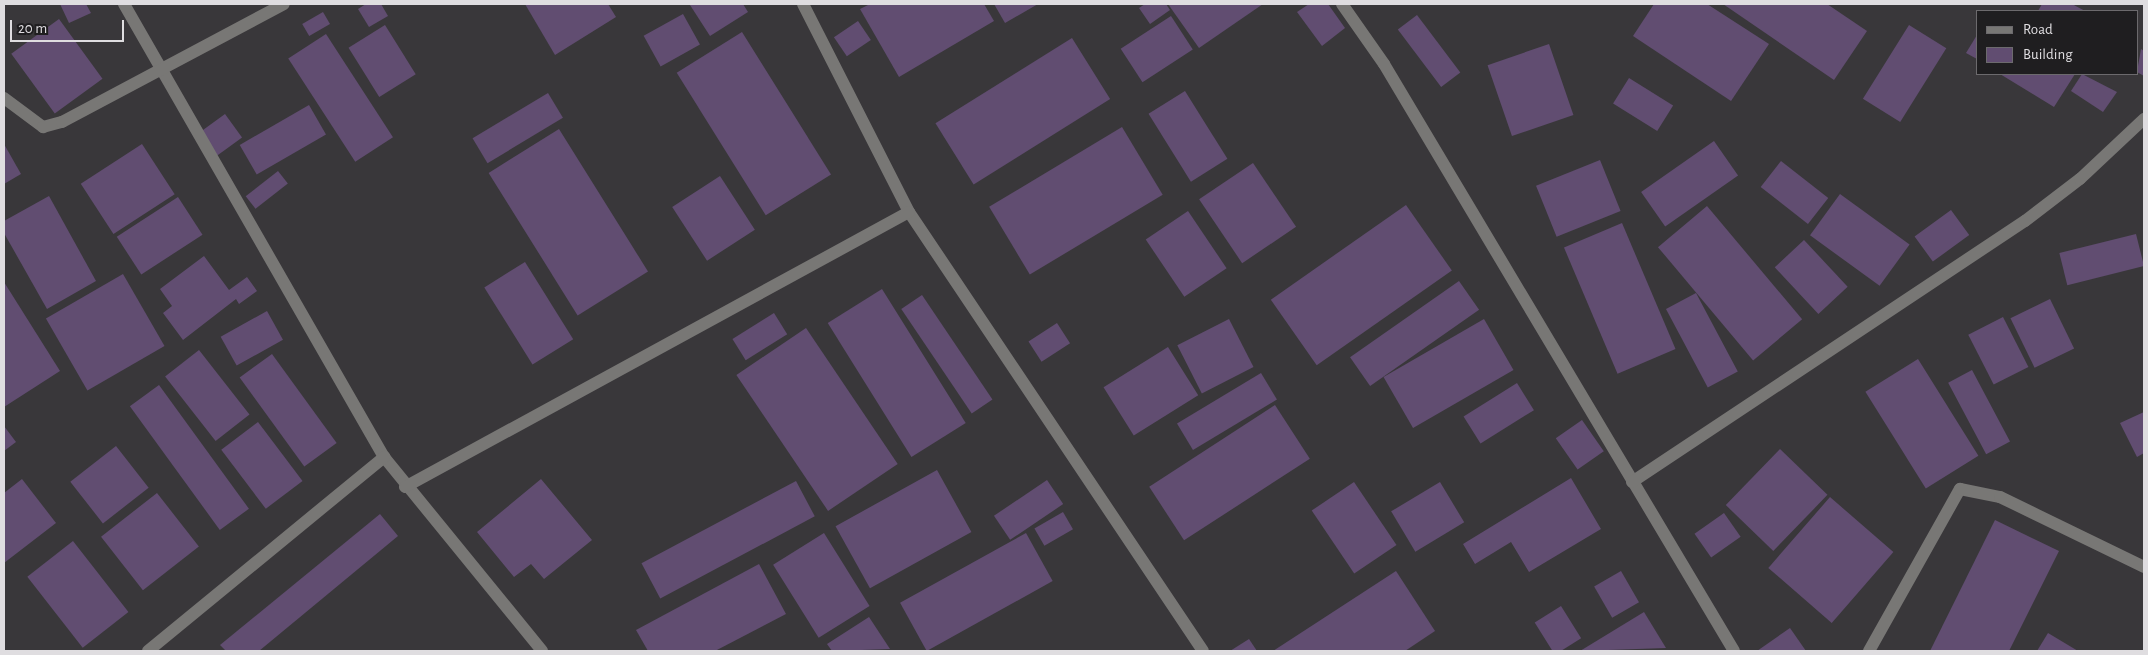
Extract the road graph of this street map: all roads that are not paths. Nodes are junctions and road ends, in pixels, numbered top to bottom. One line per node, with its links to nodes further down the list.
1 (124, 4): 5 (street)
2 (284, 4): 5 (street)
3 (803, 4): 8 (street)
4 (1342, 4): 10 (street)
5 (157, 68): 6 (street); 9 (street)
6 (4, 98)
7 (2144, 119): 10 (street)
8 (909, 212): 11 (street); 15 (street)
9 (384, 457): 11 (street); 13 (street)
10 (1632, 482): 16 (street)
11 (404, 487): 14 (street)
12 (2144, 567): 17 (street)
13 (148, 651)
14 (542, 651)
15 (1203, 651)
16 (1734, 651)
17 (1869, 651)

